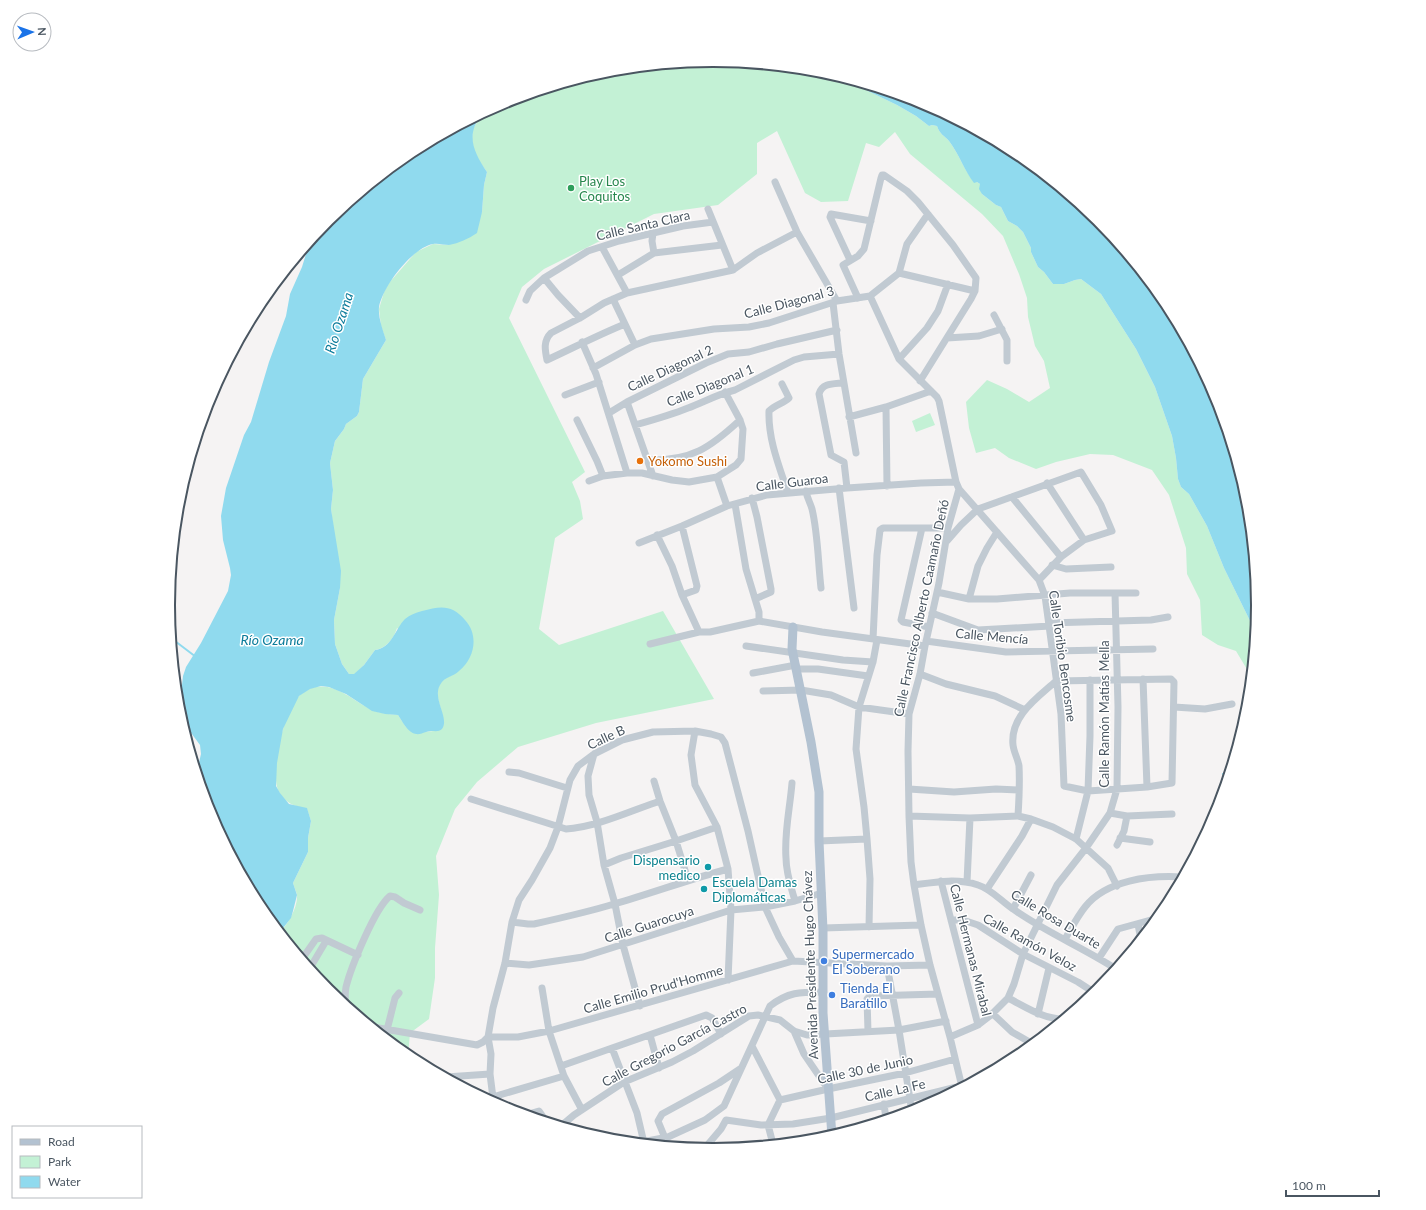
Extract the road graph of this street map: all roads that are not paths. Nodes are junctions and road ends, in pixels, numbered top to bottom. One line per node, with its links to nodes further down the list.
1 (775, 182): 6 (street)
2 (708, 209): 5 (street)
3 (928, 214): 4 (street); 13 (street); 17 (street)
4 (871, 221): 11 (street); 11 (street)
5 (713, 222): 7 (street, Calle Santa Clara); 8 (street)
6 (797, 232): 12 (street); 23 (street)
7 (653, 233): 9 (street, Calle Santa Clara); 10 (street)
8 (722, 245): 10 (street); 12 (street)
9 (602, 247): 14 (street); 15 (street, Calle Santa Clara)
10 (654, 253): 14 (street)
11 (850, 260): 20 (street)
12 (733, 270): 18 (street)
13 (899, 273): 16 (street); 19 (street, Calle Diagonal 3)
14 (618, 275): 18 (street)
15 (544, 278): 22 (street, Calle Santa Clara); 25 (street)
16 (948, 284): 17 (street); 33 (street)
17 (975, 291): 29 (street)
18 (627, 293): 21 (street)
19 (870, 296): 20 (street, Calle Diagonal 3); 33 (street, Calle Francisco Alberto Caamaño Deñó)
20 (858, 298): 23 (street, Calle Diagonal 3)
21 (613, 299): 25 (street); 26 (street)
22 (526, 300)
23 (835, 302): 28 (street); 31 (street, Calle Diagonal 3)
24 (994, 315): 27 (street)
25 (580, 318): 30 (street)
26 (625, 324): 30 (street); 31 (street)
27 (1002, 329): 29 (street); 34 (street)
28 (837, 330): 32 (street); 43 (street, Calle Diagonal 2)
29 (947, 338): 36 (street)
30 (582, 342): 35 (street)
31 (635, 345): 35 (street, Calle Diagonal 3)
32 (839, 354): 38 (street); 41 (street, Calle Diagonal 1)
33 (899, 359): 36 (street, Calle Francisco Alberto Caamaño Deñó)
34 (1007, 361)
35 (593, 368): 37 (street)
36 (920, 381): 40 (street, Calle Francisco Alberto Caamaño Deñó)
37 (599, 382): 42 (street); 45 (street)
38 (844, 383): 46 (street); 60 (street)
39 (782, 384): 62 (street)
40 (931, 391): 44 (street); 59 (street, Calle Francisco Alberto Caamaño Deñó)
41 (725, 392): 48 (street); 49 (street, Calle Diagonal 1)
42 (565, 395)
43 (626, 402): 45 (street, Calle Diagonal 2); 49 (street)
44 (886, 407): 46 (street); 58 (street)
45 (609, 413): 52 (street)
46 (850, 416): 50 (street)
47 (577, 420): 53 (street)
48 (740, 420): 51 (street); 55 (street)
49 (635, 425): 51 (street)
50 (856, 453)
51 (648, 460): 54 (street)
52 (627, 472): 53 (street); 54 (street)
53 (603, 476): 56 (street)
54 (653, 476): 55 (street)
55 (717, 477): 66 (street)
56 (589, 481)
57 (1047, 483): 63 (street); 73 (street); 73 (street)
58 (887, 486): 59 (street, Calle Guaroa); 60 (street, Calle Guaroa)
59 (957, 486): 67 (street, Calle Toribio Bencosme); 70 (street, Calle Francisco Alberto Caamaño Deñó)
60 (843, 488): 61 (street, Calle Guaroa); 88 (street)
61 (806, 491): 62 (street, Calle Guaroa); 80 (street)
62 (788, 493): 64 (street, Calle Guaroa)
63 (1012, 497): 67 (street); 76 (street)
64 (752, 498): 65 (street, Calle Guaroa); 86 (street)
65 (735, 504): 66 (street, Calle Guaroa); 86 (street)
66 (727, 506): 68 (street, Calle Guaroa)
67 (978, 510): 71 (street, Calle Toribio Bencosme); 74 (street)
68 (682, 526): 72 (street, Calle Guaroa); 84 (street)
69 (922, 528): 70 (street); 95 (street); 97 (street)
70 (948, 528): 74 (street, Calle Francisco Alberto Caamaño Deñó)
71 (997, 532): 79 (street, Calle Toribio Bencosme); 87 (street)
72 (657, 535): 75 (street, Calle Guaroa); 84 (street)
73 (1084, 540): 76 (street)
74 (946, 541): 81 (street, Calle Francisco Alberto Caamaño Deñó)
75 (639, 543)
76 (1061, 557): 77 (street)
77 (1052, 565): 78 (street); 79 (street)
78 (1111, 567)
79 (1039, 580): 85 (street, Calle Toribio Bencosme)
80 (821, 588)
81 (937, 592): 87 (street); 89 (street, Calle Francisco Alberto Caamaño Deñó)
82 (1115, 593): 83 (street); 85 (street); 91 (street, Calle Ramón Matías Mella)
83 (1136, 593)
84 (682, 596): 96 (street)
85 (1045, 596): 87 (street); 93 (street, Calle Toribio Bencosme)
86 (755, 599): 92 (street)
87 (969, 599)
88 (854, 608)
89 (932, 613): 93 (street); 95 (street, Calle Francisco Alberto Caamaño Deñó)
90 (1168, 617): 91 (street)
91 (1117, 620): 93 (street); 101 (street, Calle Ramón Matías Mella)
92 (759, 622): 94 (street, Calle Mencía); 96 (street, Calle Mencía)
93 (1050, 625): 103 (street, Calle Toribio Bencosme)
94 (793, 627): 97 (street, Calle Mencía); 104 (main road, Avenida Presidente Hugo Chávez)
95 (929, 627): 98 (street, Calle Francisco Alberto Caamaño Deñó)
96 (699, 632): 99 (street, Calle Mencía)
97 (875, 639): 98 (street, Calle Mencía); 105 (street)
98 (925, 643): 103 (street, Calle Mencía); 108 (street, Calle Francisco Alberto Caamaño Deñó)
99 (650, 644)
100 (746, 646): 104 (street)
101 (1117, 648): 102 (street, Calle Mencía); 103 (street, Calle Mencía); 112 (street, Calle Ramón Matías Mella)
102 (1153, 648)
103 (1053, 651): 113 (street, Calle Toribio Bencosme)
104 (793, 653): 105 (street); 106 (main road, Avenida Presidente Hugo Chávez)
105 (873, 662): 109 (street)
106 (796, 667): 107 (street); 109 (street); 115 (main road, Avenida Presidente Hugo Chávez)
107 (753, 673)
108 (920, 674): 119 (street); 120 (street, Calle Francisco Alberto Caamaño Deñó)
109 (868, 676): 117 (street)
110 (1143, 679): 112 (street); 118 (street); 126 (street)
111 (1090, 680): 112 (street); 113 (street); 131 (street)
112 (1118, 680): 129 (street, Calle Ramón Matías Mella)
113 (1056, 681): 119 (street); 131 (street, Calle Toribio Bencosme)
114 (763, 690): 115 (street)
115 (801, 690): 117 (street); 147 (main road, Avenida Presidente Hugo Chávez)
116 (1232, 704): 118 (street)
117 (858, 707): 120 (street); 144 (street)
118 (1174, 707): 126 (street)
119 (1024, 710): 130 (street)
120 (909, 714): 128 (street, Calle Francisco Alberto Caamaño Deñó)
121 (695, 731): 122 (street, Calle B); 143 (street); 163 (street, Calle B)
122 (594, 754): 127 (street, Calle B); 141 (street)
123 (509, 772): 127 (street)
124 (654, 781): 133 (street)
125 (792, 783): 161 (street)
126 (1147, 787): 129 (street)
127 (568, 788): 142 (street, Calle B)
128 (910, 789): 130 (street); 136 (street, Calle Francisco Alberto Caamaño Deñó)
129 (1117, 789): 131 (street); 134 (street, Calle Ramón Matías Mella)
130 (1019, 790): 137 (street)
131 (1088, 791): 145 (street)
132 (471, 799): 142 (street)
133 (660, 801): 141 (street); 146 (street)
134 (1110, 813): 138 (street); 149 (street, Calle Ramón Matías Mella)
135 (1172, 814): 138 (street)
136 (909, 816): 139 (street); 157 (street, Calle Francisco Alberto Caamaño Deñó)
137 (1018, 816): 139 (street); 140 (street)
138 (1127, 816): 148 (street)
139 (970, 818): 156 (street)
140 (1031, 819): 145 (street); 159 (street)
141 (597, 822): 142 (street); 150 (street)
142 (558, 827): 169 (street, Calle B)
143 (717, 827): 146 (street); 151 (street)
144 (867, 839): 147 (street); 173 (street)
145 (1076, 839): 149 (street)
146 (676, 841): 150 (street); 154 (street)
147 (819, 841): 160 (main road, Avenida Presidente Hugo Chávez)
148 (1150, 842)
149 (1086, 848): 158 (street); 170 (street, Calle Ramón Matías Mella)
150 (604, 865): 162 (street)
151 (728, 869): 154 (street); 166 (street)
152 (1031, 875): 164 (street)
153 (1177, 877): 158 (street)
154 (688, 880): 162 (street)
155 (941, 881): 156 (street, Calle Rosa Duarte); 157 (street, Calle Rosa Duarte); 167 (street, Calle Hermanas Mirabal)
156 (967, 882): 159 (street, Calle Rosa Duarte)
157 (914, 884): 172 (street, Calle Francisco Alberto Caamaño Deñó)
158 (1116, 886): 176 (street)
159 (987, 889): 164 (street, Calle Rosa Duarte)
160 (822, 893): 161 (street, Calle Guarocuya); 174 (main road, Avenida Presidente Hugo Chávez)
161 (795, 901): 163 (street, Calle Guarocuya)
162 (615, 904): 169 (street); 178 (street)
163 (765, 907): 166 (street, Calle Guarocuya); 183 (street, Calle B)
164 (1013, 909): 170 (street, Calle Rosa Duarte)
165 (420, 910): 181 (street)
166 (731, 910): 178 (street, Calle Guarocuya); 191 (street)
167 (951, 920): 179 (street, Calle Ramón Veloz); 206 (street, Calle Hermanas Mirabal)
168 (1148, 921): 171 (street)
169 (512, 922): 184 (street, Calle B)
170 (1037, 924): 176 (street, Calle Rosa Duarte); 179 (street, Calle Ramón Matías Mella)
171 (1138, 924): 175 (street); 182 (street)
172 (921, 925): 173 (street); 187 (street, Calle Francisco Alberto Caamaño Deñó)
173 (869, 927): 174 (street)
174 (823, 928): 185 (main road, Avenida Presidente Hugo Chávez)
175 (1140, 933)
176 (1065, 939): 182 (street, Calle Rosa Duarte)
177 (326, 941): 180 (street); 181 (street); 186 (street)
178 (623, 945): 184 (street, Calle Guarocuya); 200 (street)
179 (1023, 954): 190 (street, Calle Ramón Veloz); 199 (street, Calle Ramón Matías Mella)
180 (305, 955)
181 (358, 955): 198 (street)
182 (1099, 958): 189 (street, Calle Rosa Duarte)
183 (793, 961): 185 (street, Calle Emilio Prud'Homme); 191 (street, Calle Emilio Prud'Homme)
184 (506, 962): 216 (street, Calle B)
185 (824, 962): 188 (street, Calle Emilio Prud'Homme); 194 (main road, Avenida Presidente Hugo Chávez)
186 (313, 964)
187 (930, 965): 188 (street, Calle Emilio Prud'Homme); 196 (street, Calle Francisco Alberto Caamaño Deñó)
188 (887, 966): 197 (street)
189 (1111, 966)
190 (1049, 968): 193 (street, Calle Ramón Veloz); 202 (street)
191 (728, 980): 200 (street, Calle Emilio Prud'Homme)
192 (542, 988): 210 (street)
193 (1089, 989)
194 (822, 992): 203 (street); 213 (main road, Avenida Presidente Hugo Chávez)
195 (399, 993): 208 (street)
196 (938, 994): 197 (street); 205 (street, Calle Francisco Alberto Caamaño Deñó)
197 (892, 995): 209 (street); 212 (street)
198 (345, 997)
199 (1008, 998): 201 (street, Calle Ramón Matías Mella); 202 (street)
200 (640, 1006): 210 (street, Calle Emilio Prud'Homme)
201 (993, 1014): 206 (street, Calle Ramón Matías Mella); 218 (street)
202 (1038, 1014): 204 (street)
203 (765, 1017): 211 (street, Calle Gregorio García Castro); 214 (street, Calle Gregorio García Castro); 219 (street)
204 (1056, 1019)
205 (946, 1021): 209 (street, Calle Gregorio García Castro); 217 (street, Calle Francisco Alberto Caamaño Deñó)
206 (978, 1025): 217 (street, Calle Ramón Matías Mella)
207 (382, 1029): 208 (street)
208 (387, 1030): 216 (street)
209 (899, 1030): 212 (street, Calle Gregorio García Castro); 225 (street)
210 (549, 1031): 216 (street, Calle Emilio Prud'Homme); 222 (street)
211 (794, 1031): 213 (street, Calle Gregorio García Castro); 231 (street)
212 (868, 1031): 213 (street, Calle Gregorio García Castro)
213 (824, 1033): 231 (main road, Avenida Presidente Hugo Chávez)
214 (721, 1034): 215 (street); 223 (street, Calle Gregorio García Castro)
215 (650, 1035): 220 (street); 223 (street)
216 (488, 1037): 226 (street, Calle B)
217 (950, 1037): 221 (street, Calle Francisco Alberto Caamaño Deñó)
218 (1028, 1041)
219 (752, 1046): 224 (street); 237 (street)
220 (612, 1048): 222 (street); 229 (street)
221 (955, 1059): 225 (street, Calle 30 de Junio); 230 (street, Calle Francisco Alberto Caamaño Deñó)
222 (561, 1066): 228 (street)
223 (658, 1068): 229 (street, Calle Gregorio García Castro)
224 (740, 1069): 240 (street); 251 (street)
225 (905, 1073): 231 (street, Calle 30 de Junio); 236 (street)
226 (490, 1074): 227 (street); 234 (street, Calle B)
227 (454, 1076)
228 (564, 1076): 235 (street); 241 (street)
229 (624, 1082): 241 (street, Calle Gregorio García Castro); 250 (street)
230 (962, 1082)
231 (828, 1089): 237 (street, Calle 30 de Junio); 245 (main road, Avenida Presidente Hugo Chávez)
232 (946, 1090): 233 (street, Calle La Fe)
233 (935, 1093): 236 (street, Calle La Fe)
234 (491, 1095)
235 (498, 1098)
236 (910, 1098): 238 (street, Calle La Fe); 239 (street)
237 (780, 1100): 248 (street)
238 (884, 1104): 243 (street); 245 (street, Calle La Fe)
239 (911, 1105)
240 (724, 1106): 246 (street); 251 (street)
241 (582, 1110): 247 (street, Calle Gregorio García Castro)
242 (534, 1112): 244 (street)
243 (885, 1114)
244 (542, 1115)
245 (831, 1118): 248 (street, Calle La Fe); 249 (main road, Avenida Presidente Hugo Chávez)
246 (726, 1120): 248 (street, Calle La Fe); 254 (street)
247 (566, 1122)
248 (768, 1125): 252 (street)
249 (832, 1130)
250 (641, 1138)
251 (665, 1138): 253 (street)
252 (772, 1139)
253 (656, 1140)
254 (709, 1143)

